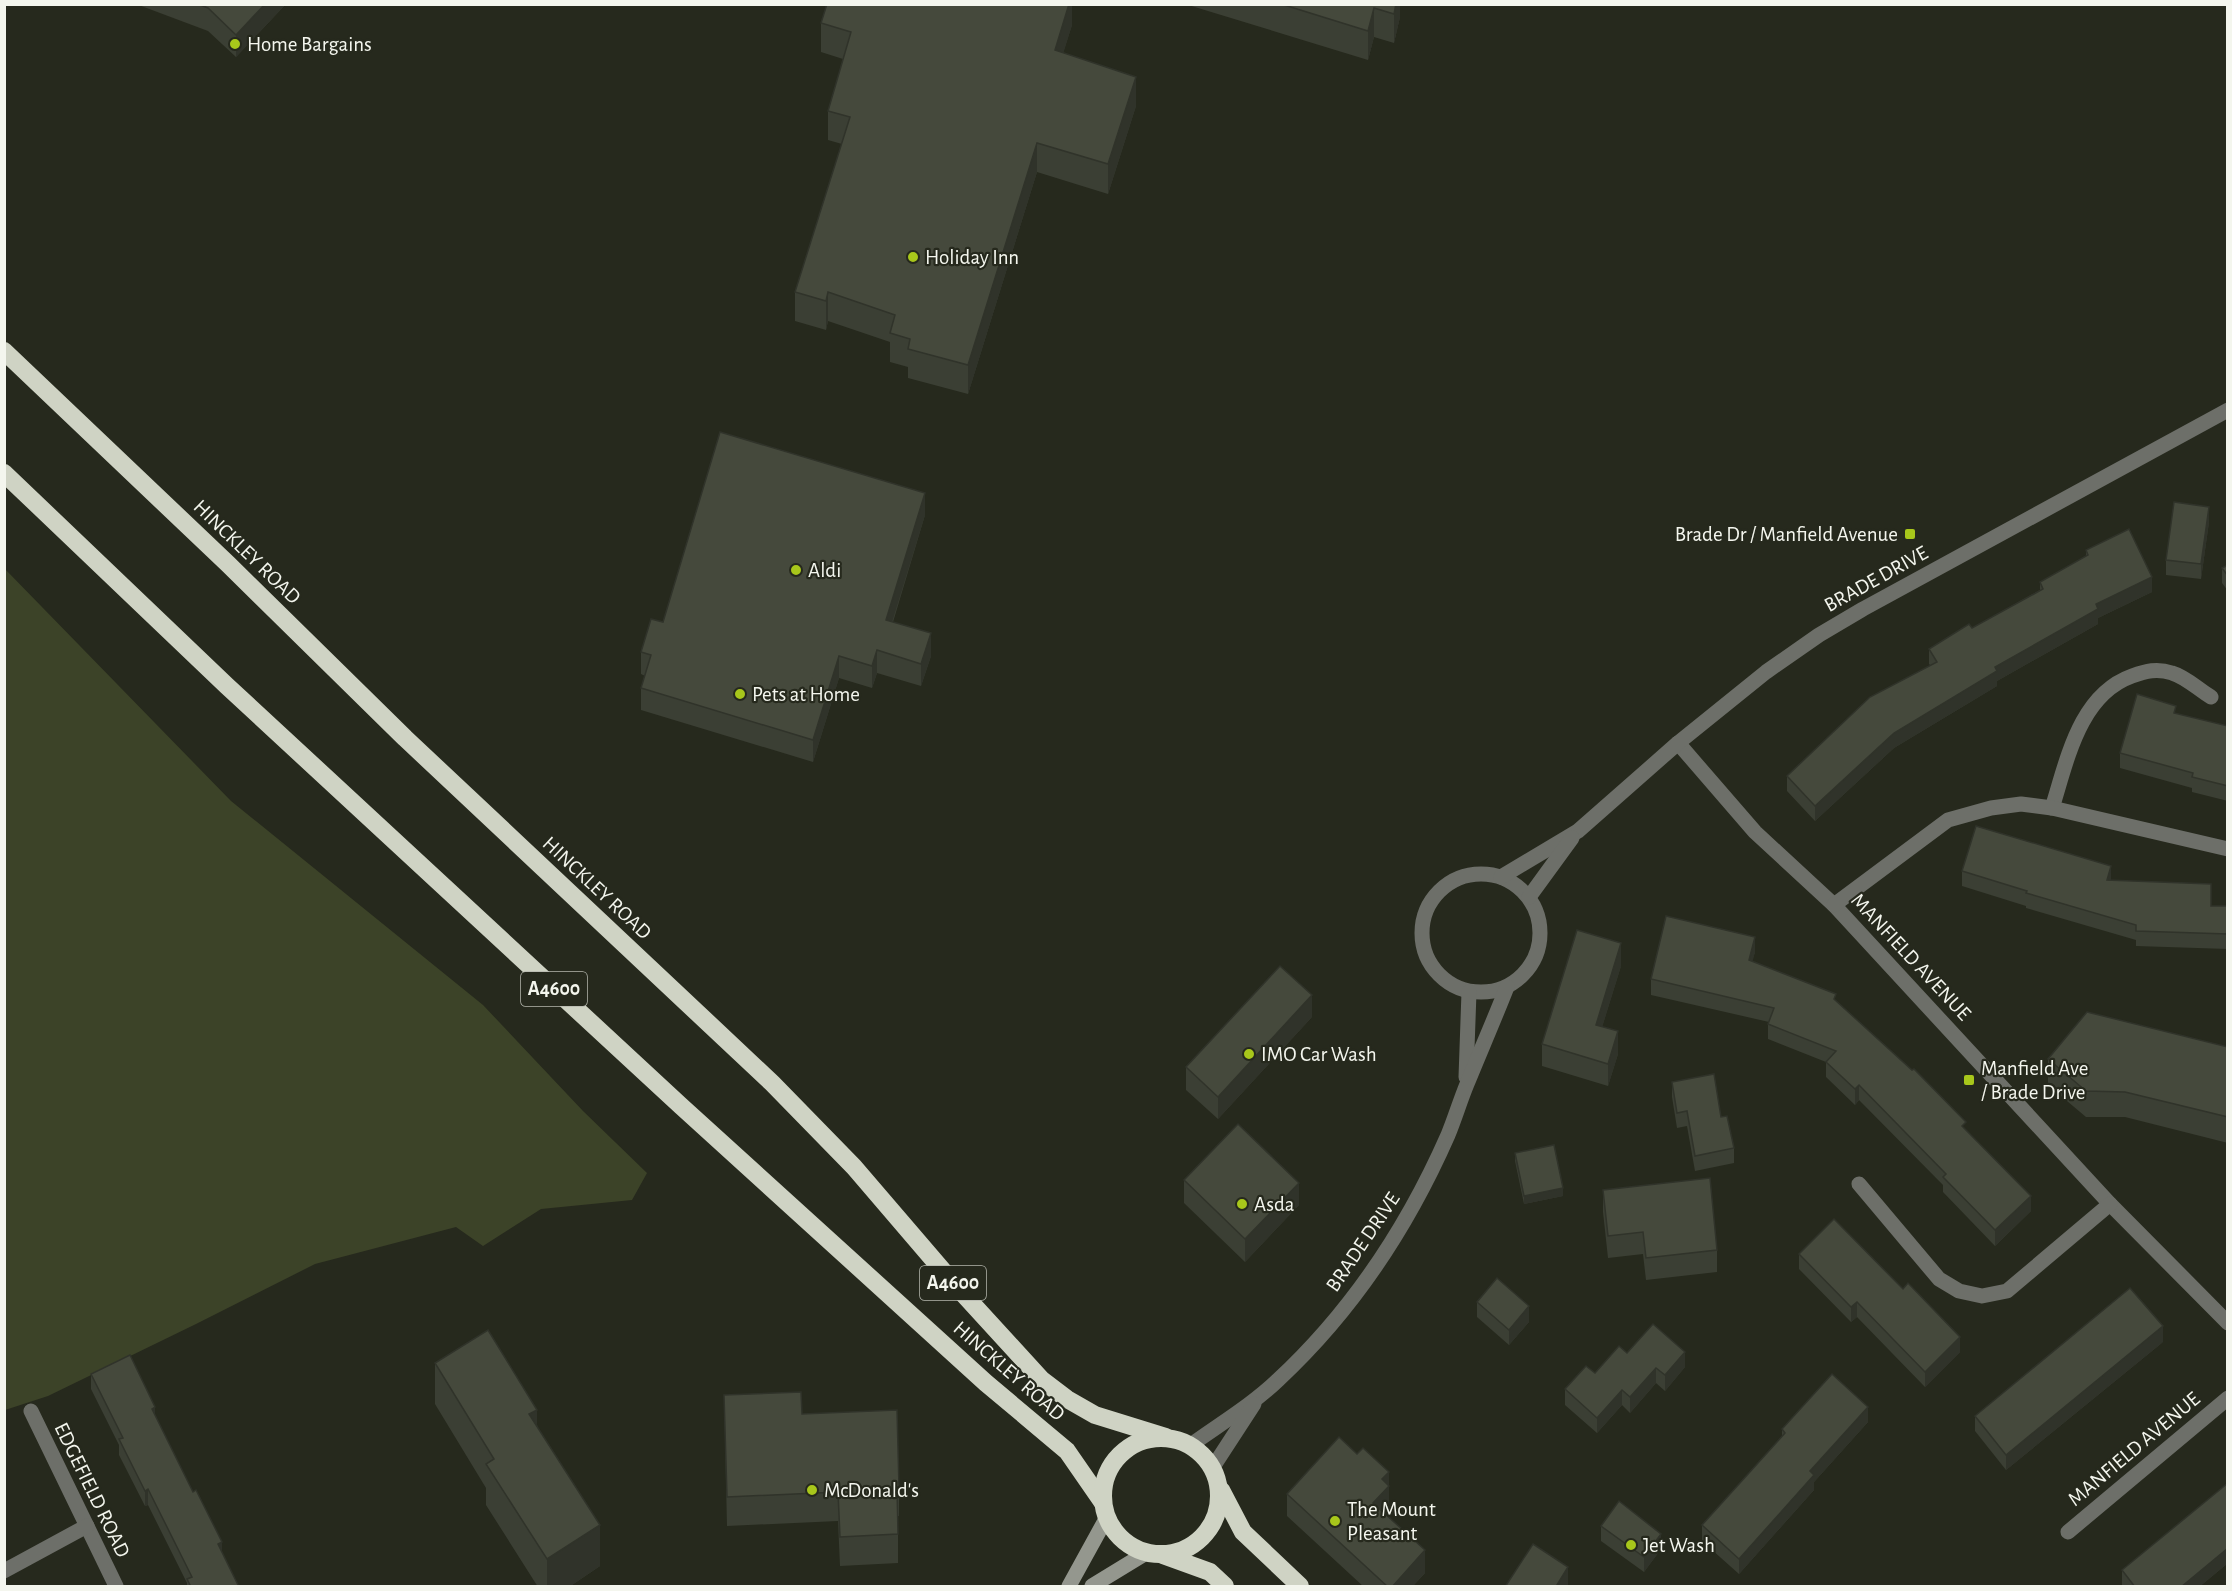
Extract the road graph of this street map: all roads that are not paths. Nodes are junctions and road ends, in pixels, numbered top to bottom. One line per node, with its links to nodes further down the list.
1 (4, 351): 21 (highway, HINCKLEY ROAD / A4600)
2 (2228, 410): 5 (street, BRADE DRIVE)
3 (4, 473): 25 (highway, HINCKLEY ROAD / A4600)
4 (2211, 697): 6 (street)
5 (1678, 743): 7 (street, BRADE DRIVE); 11 (street, MANFIELD AVENUE)
6 (2052, 808): 8 (street); 11 (street)
7 (1578, 831): 9 (street, BRADE DRIVE); 10 (street, BRADE DRIVE)
8 (2228, 849)
9 (1501, 877): 10 (street); 13 (street)
10 (1529, 897): 12 (street)
11 (1834, 904): 16 (street, MANFIELD AVENUE)
12 (1507, 987): 13 (street); 14 (street, BRADE DRIVE)
13 (1469, 992): 14 (street, BRADE DRIVE)
14 (1466, 1086): 18 (street, BRADE DRIVE)
15 (1859, 1184): 16 (street)
16 (2110, 1204): 17 (street, MANFIELD AVENUE)
17 (2228, 1323)
18 (1259, 1397): 22 (street, BRADE DRIVE); 23 (street, BRADE DRIVE)
19 (2228, 1398): 27 (street, MANFIELD AVENUE)
20 (31, 1411): 26 (street, EDGEFIELD ROAD)
21 (1166, 1437): 22 (highway, A4600); 25 (highway, A4600)
22 (1191, 1445): 23 (highway, A4600)
23 (1213, 1467): 24 (highway, A4600)
24 (1219, 1485): 28 (highway, A4600); 34 (highway, A4600)
25 (1105, 1510): 28 (highway, A4600); 31 (street)
26 (87, 1526): 29 (street); 30 (street, EDGEFIELD ROAD)
27 (2068, 1532)
28 (1154, 1554): 32 (street); 33 (highway, A4600)
29 (4, 1571)
30 (116, 1587)
31 (1069, 1587)
32 (1092, 1587)
33 (1225, 1587)
34 (1300, 1587)

